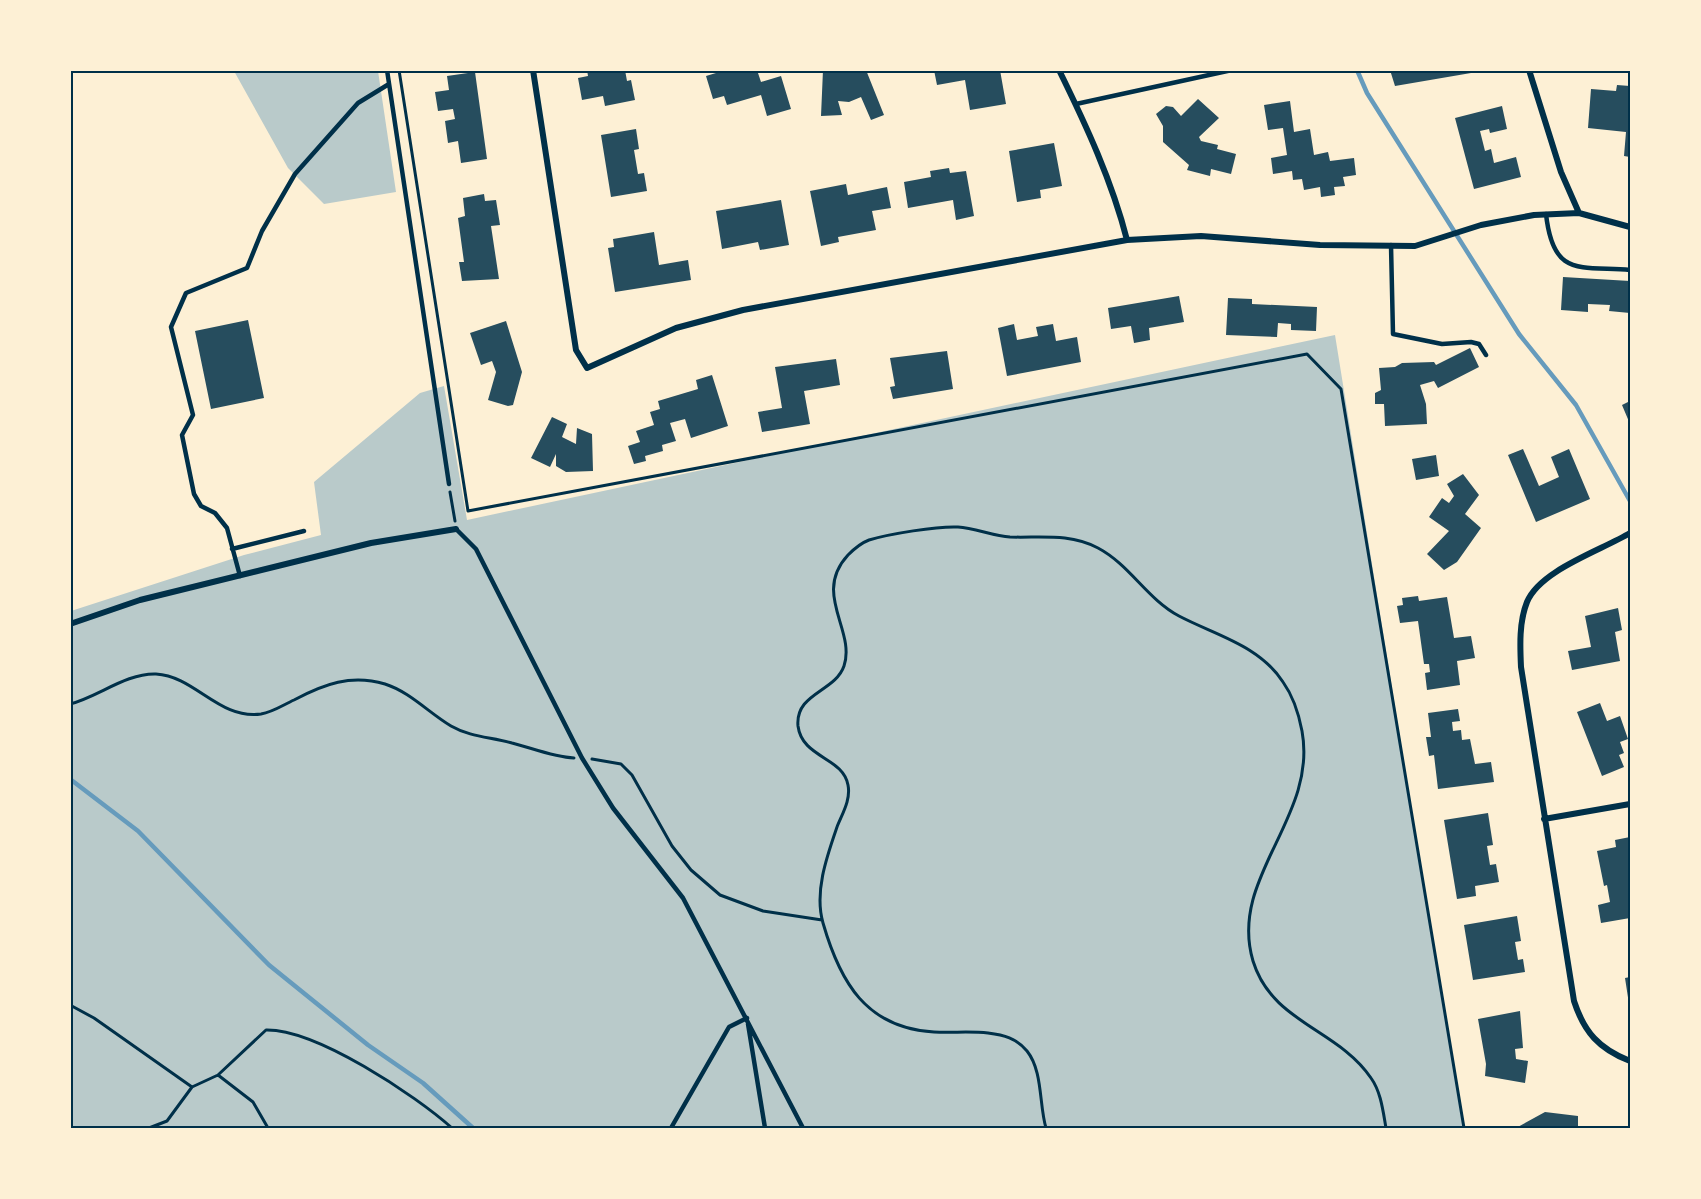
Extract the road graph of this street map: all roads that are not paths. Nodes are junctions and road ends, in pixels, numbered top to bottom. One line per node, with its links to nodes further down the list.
1 (387, 70): 6 (lane)
2 (533, 70): 11 (street)
3 (1059, 70): 7 (street)
4 (1232, 70): 7 (lane)
5 (1529, 70): 8 (street)
6 (389, 84): 15 (lane); 19 (lane)
7 (1076, 104): 11 (street)
8 (1579, 213): 9 (street); 10 (street)
9 (1546, 214): 12 (street); 13 (lane)
10 (1630, 226)
11 (1127, 240): 12 (street)
12 (1391, 245): 14 (lane)
13 (1630, 270)
14 (1486, 355)
15 (449, 484)
16 (456, 529): 20 (street); 24 (lane)
17 (304, 531): 19 (lane)
18 (1630, 533): 23 (street)
19 (232, 549): 20 (lane)
20 (240, 576): 21 (street)
21 (70, 624)
22 (1630, 804): 23 (street)
23 (1544, 819): 25 (street)
24 (747, 1018): 26 (lane); 27 (lane); 28 (lane)
25 (1630, 1061)
26 (671, 1128)
27 (765, 1128)
28 (803, 1128)

